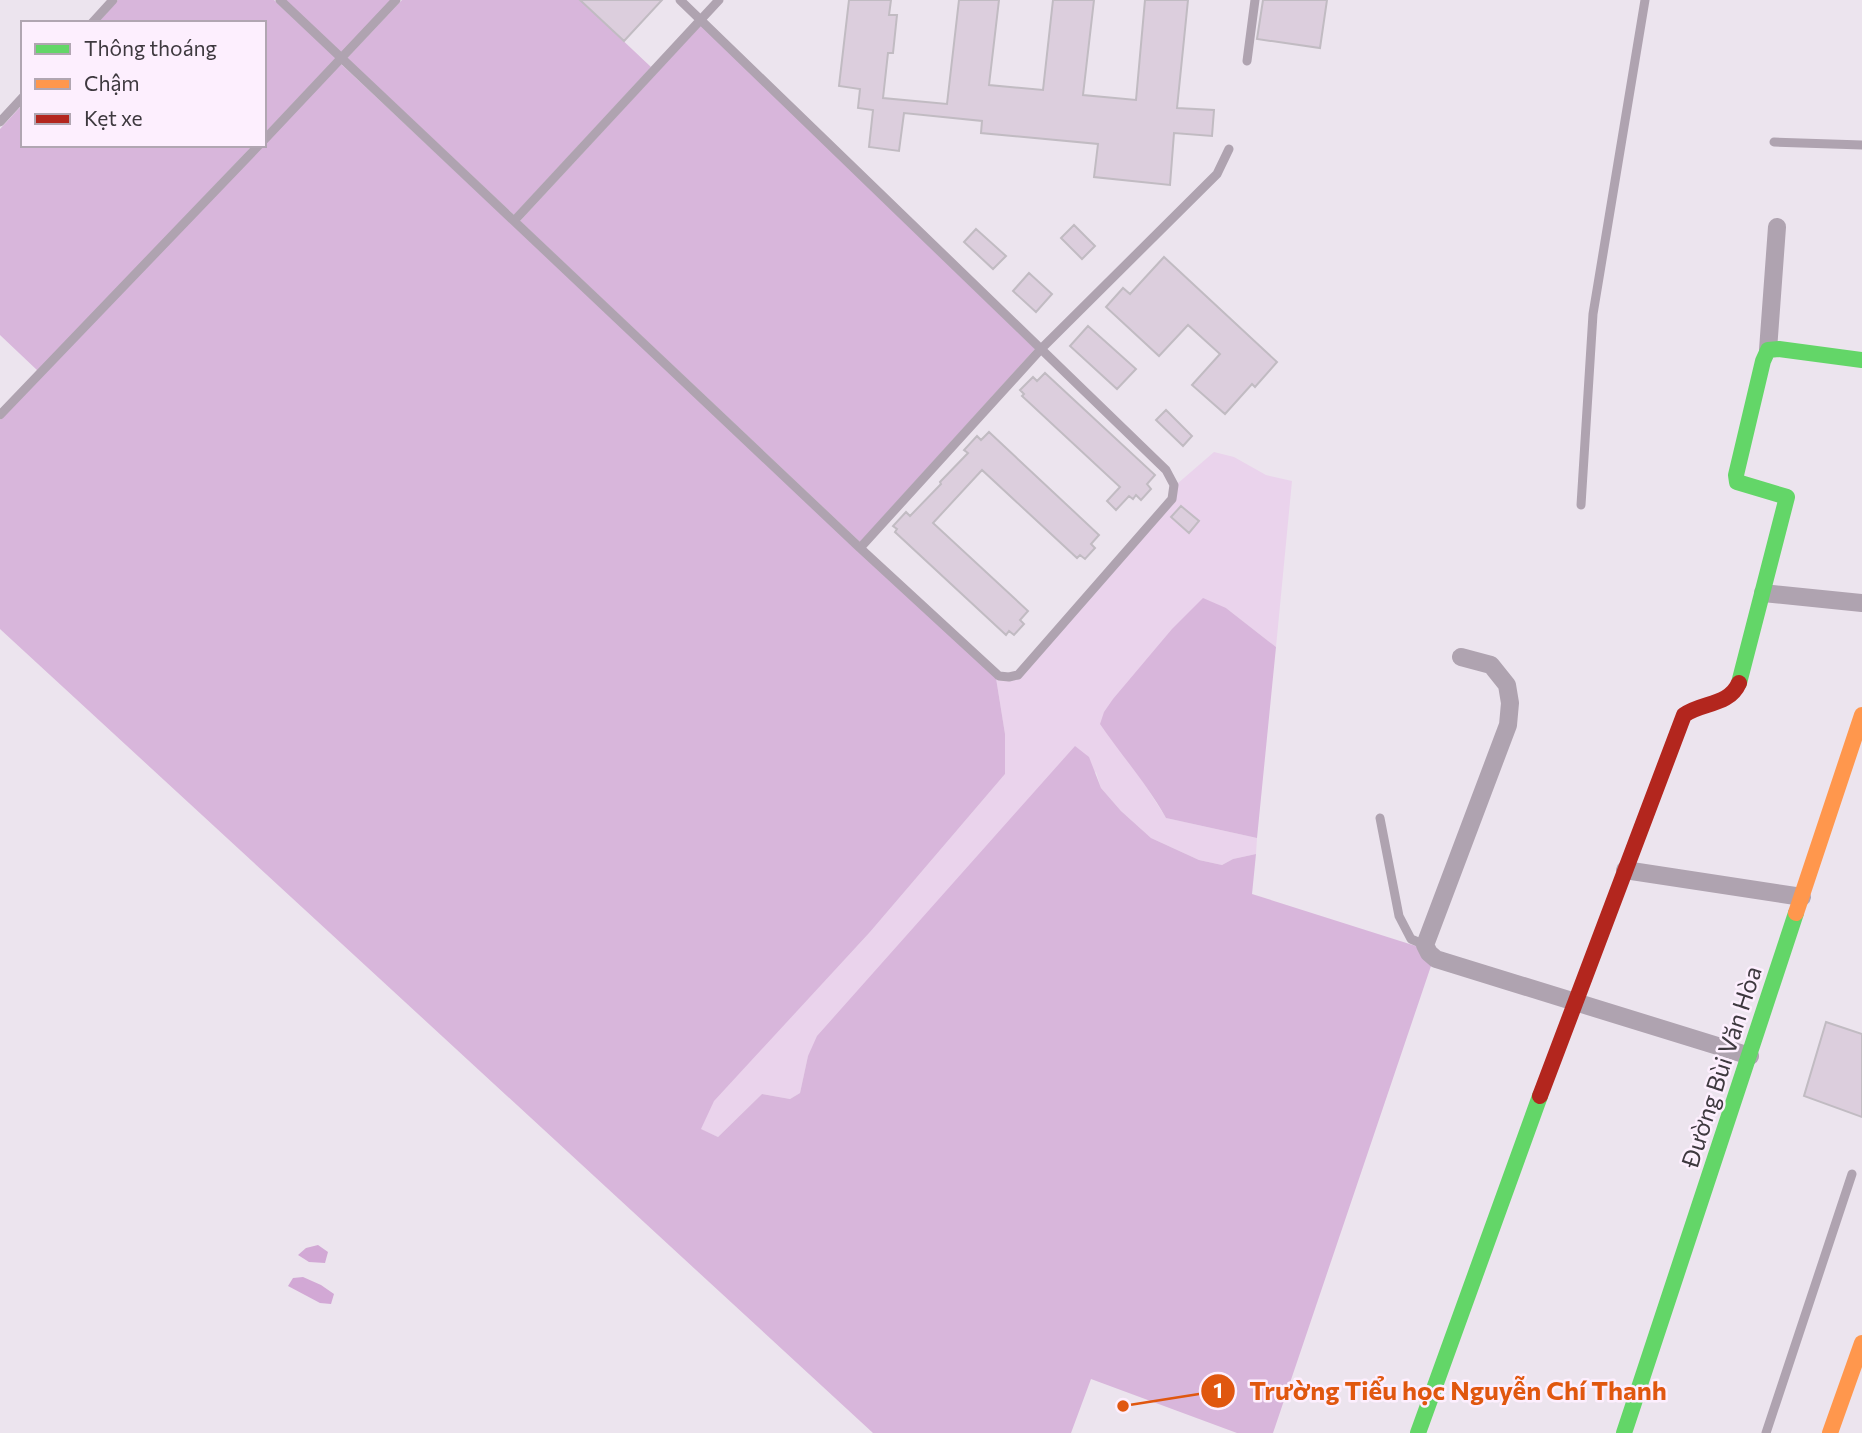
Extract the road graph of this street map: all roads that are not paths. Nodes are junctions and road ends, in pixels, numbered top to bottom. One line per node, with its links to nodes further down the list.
1 (113, 0): 9 (lane)
2 (279, 0): 10 (lane)
3 (396, 0): 10 (lane)
4 (680, 0): 8 (lane)
5 (719, 0): 8 (lane)
6 (1255, 0): 11 (lane)
7 (1645, 0): 25 (lane)
8 (700, 19): 19 (lane); 21 (lane)
9 (94, 21)
10 (342, 58): 14 (lane); 19 (lane)
11 (1247, 61)
12 (21, 99): 13 (lane)
13 (0, 122)
14 (266, 138)
15 (1774, 142): 16 (lane)
16 (1862, 145)
17 (257, 147): 24 (lane)
18 (1229, 149): 21 (lane)
19 (514, 221): 26 (lane)
20 (1777, 227): 22 (street)
21 (1041, 349): 26 (lane); 26 (lane)
22 (1768, 350): 23 (street); 27 (street)
23 (1862, 360)
24 (0, 415)
25 (1581, 505)
26 (860, 548)
27 (1763, 593): 28 (street); 32 (street)
28 (1862, 603)
29 (1461, 657): 34 (street)
30 (1862, 715): 33 (street, Đường Bùi Văn Hòa)
31 (1380, 818): 34 (lane)
32 (1625, 870): 33 (street); 35 (street)
33 (1801, 897): 36 (street, Đường Bùi Văn Hòa)
34 (1425, 945): 35 (street)
35 (1574, 1001): 36 (street); 39 (street)
36 (1750, 1056): 40 (street, Đường Bùi Văn Hòa)
37 (1852, 1174): 41 (lane)
38 (1862, 1343): 42 (street)
39 (1418, 1433)
40 (1624, 1433)
41 (1766, 1433)
42 (1830, 1433)

